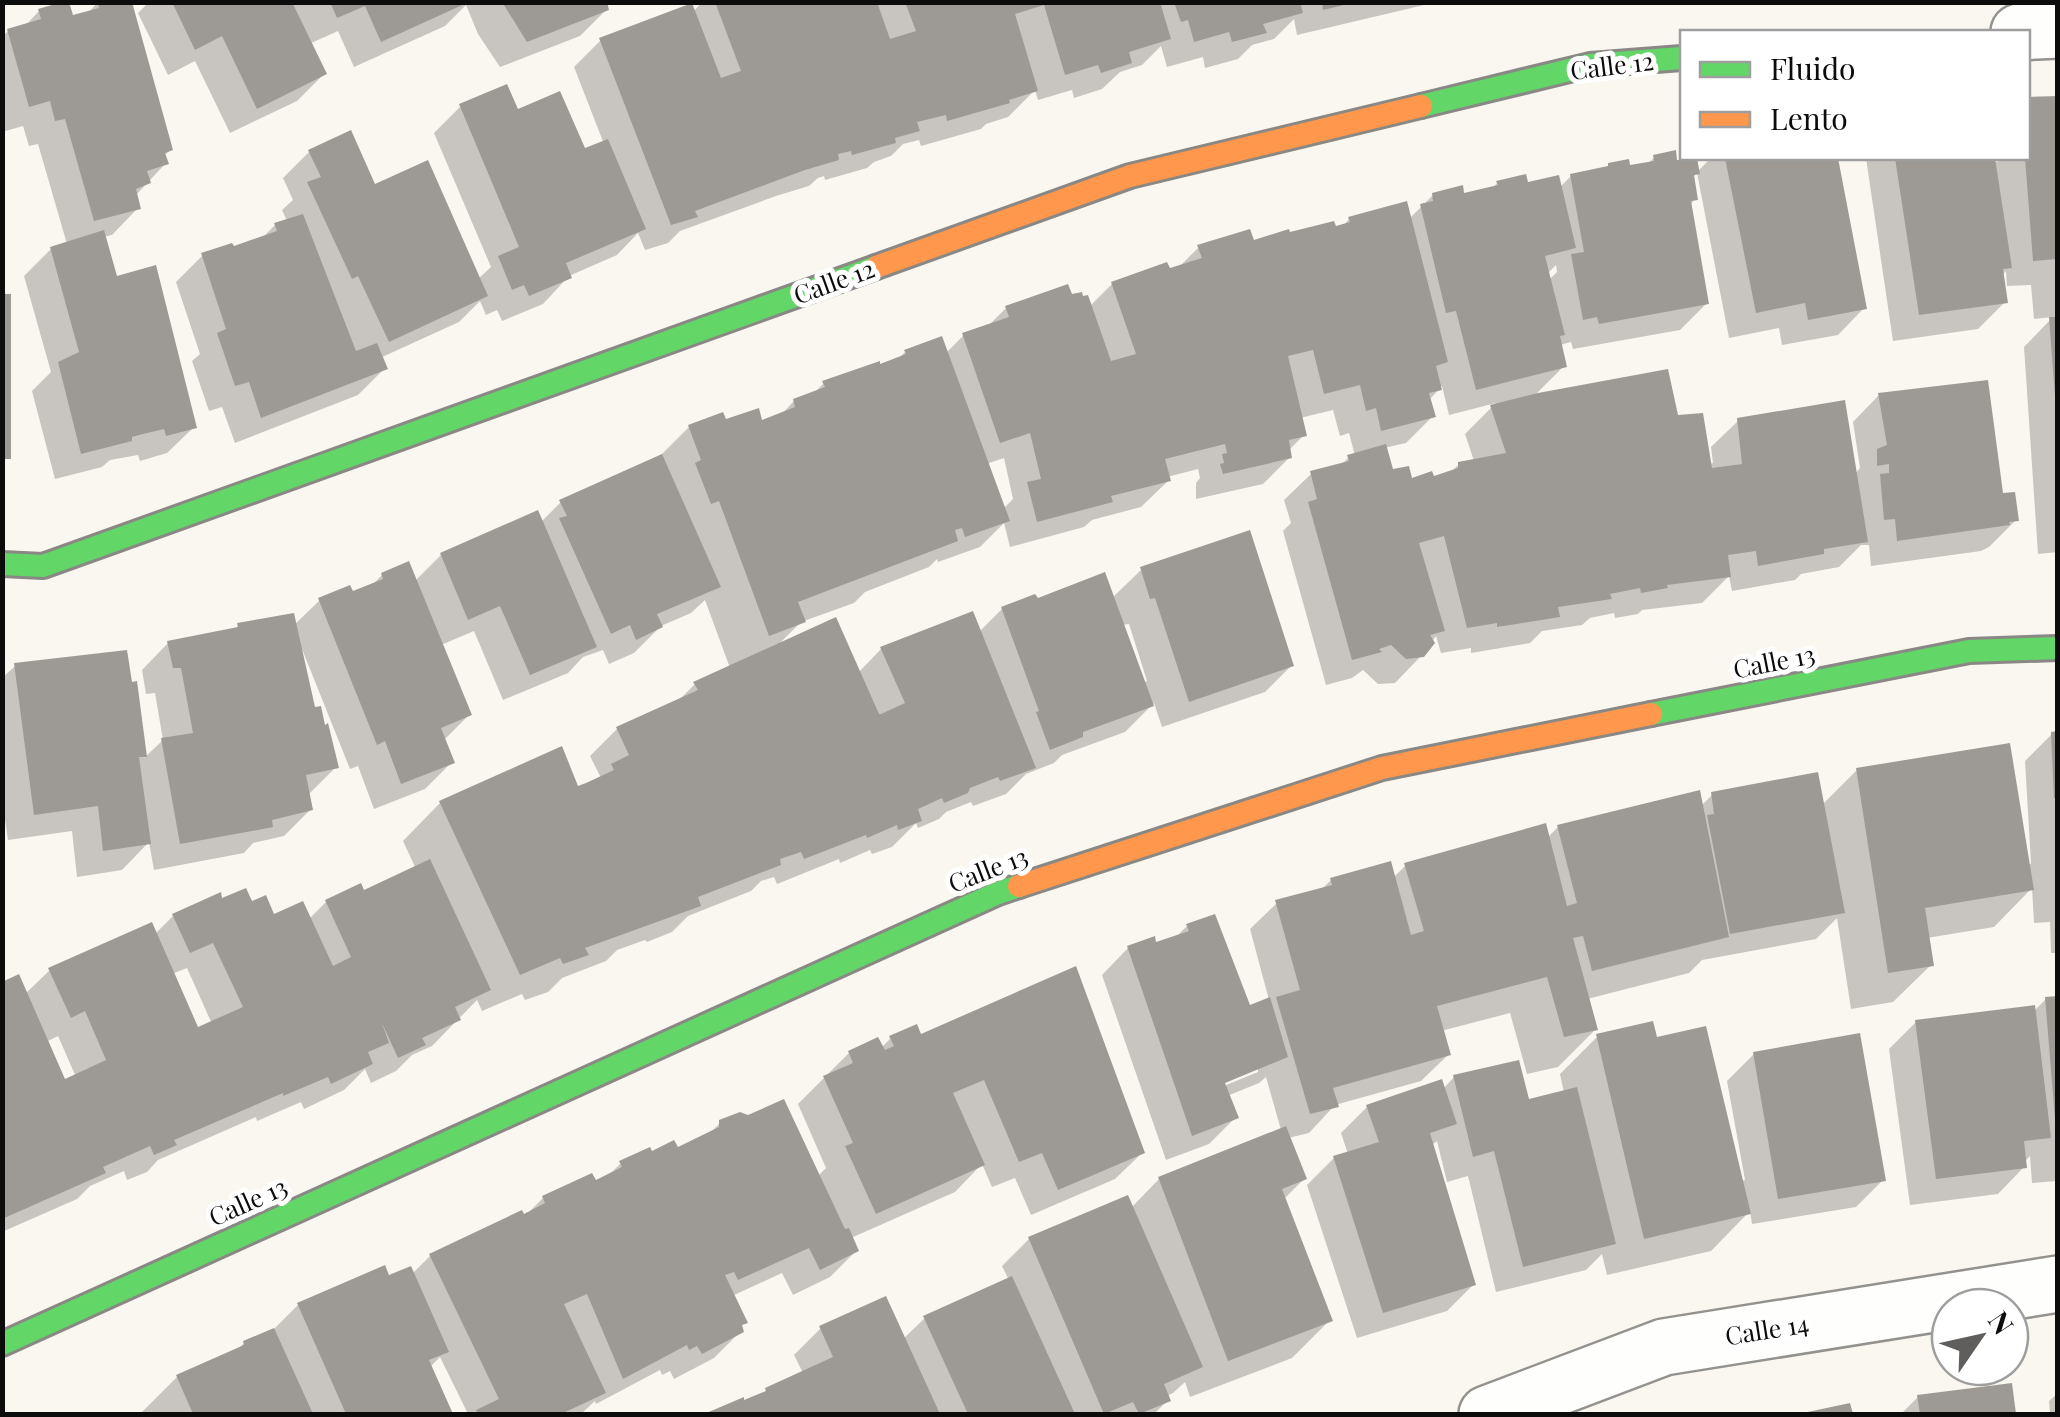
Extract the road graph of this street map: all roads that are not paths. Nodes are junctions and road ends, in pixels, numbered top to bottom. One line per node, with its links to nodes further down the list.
1 (2058, 30): 2 (street)
2 (2030, 31)
3 (1680, 58): 4 (street, Calle 12)
4 (2, 564)
5 (2058, 648): 7 (street, Calle 13)
6 (2058, 1284): 8 (street, Calle 14)
7 (2, 1344)
8 (1488, 1414)

